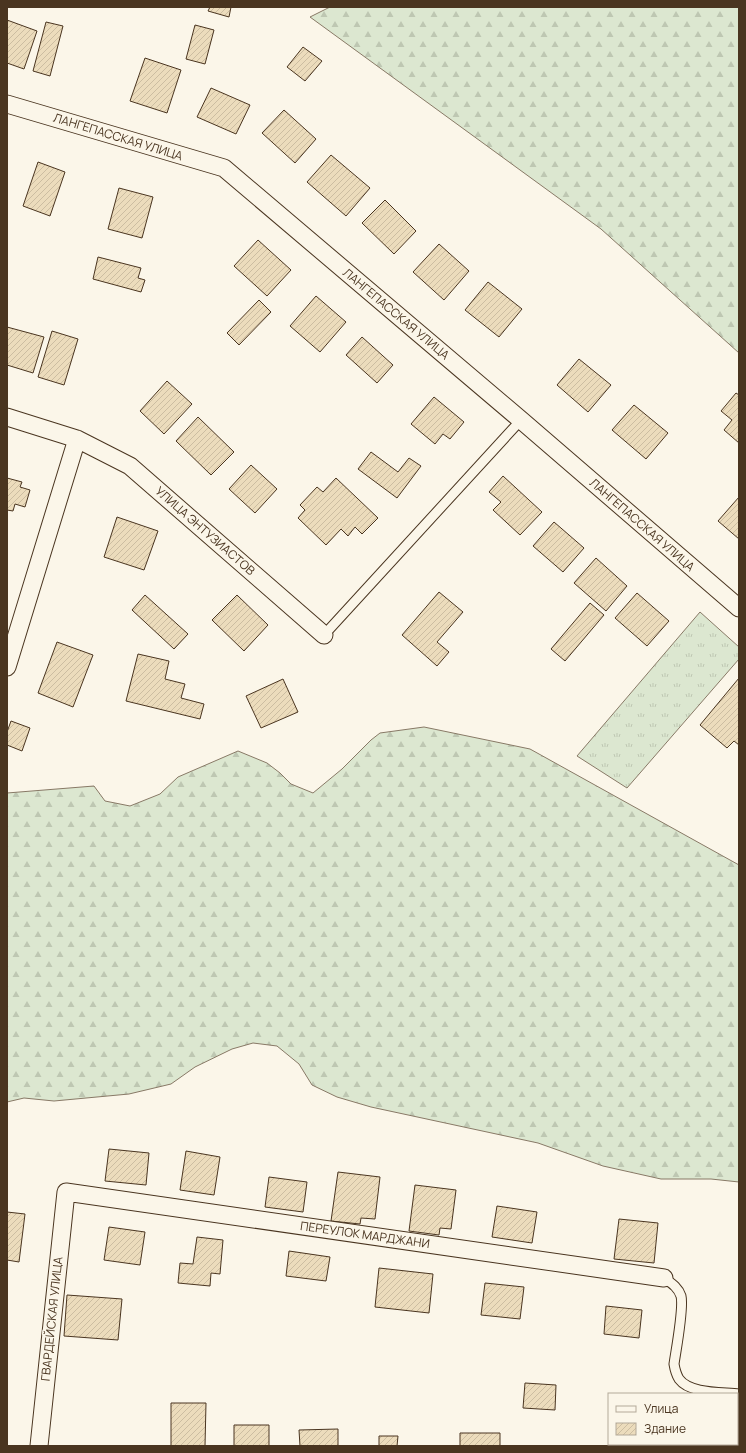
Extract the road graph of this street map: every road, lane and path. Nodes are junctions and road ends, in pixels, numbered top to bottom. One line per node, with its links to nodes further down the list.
1 (7, 104): 3 (street, ЛАНГЕПАССКАЯ УЛИЦА)
2 (7, 417): 4 (street, УЛИЦА ЭНТУЗИАСТОВ)
3 (521, 420): 5 (street, ЛАНГЕПАССКАЯ УЛИЦА); 6 (lane)
4 (77, 439): 6 (street, УЛИЦА ЭНТУЗИАСТОВ); 7 (street)
5 (739, 608)
6 (324, 635)
7 (7, 668)
8 (66, 1192): 9 (street, ПЕРЕУЛОК МАРДЖАНИ); 11 (street, ГВАРДЕЙСКАЯ УЛИЦА)
9 (664, 1278): 10 (lane)
10 (729, 1393)
11 (39, 1446)

